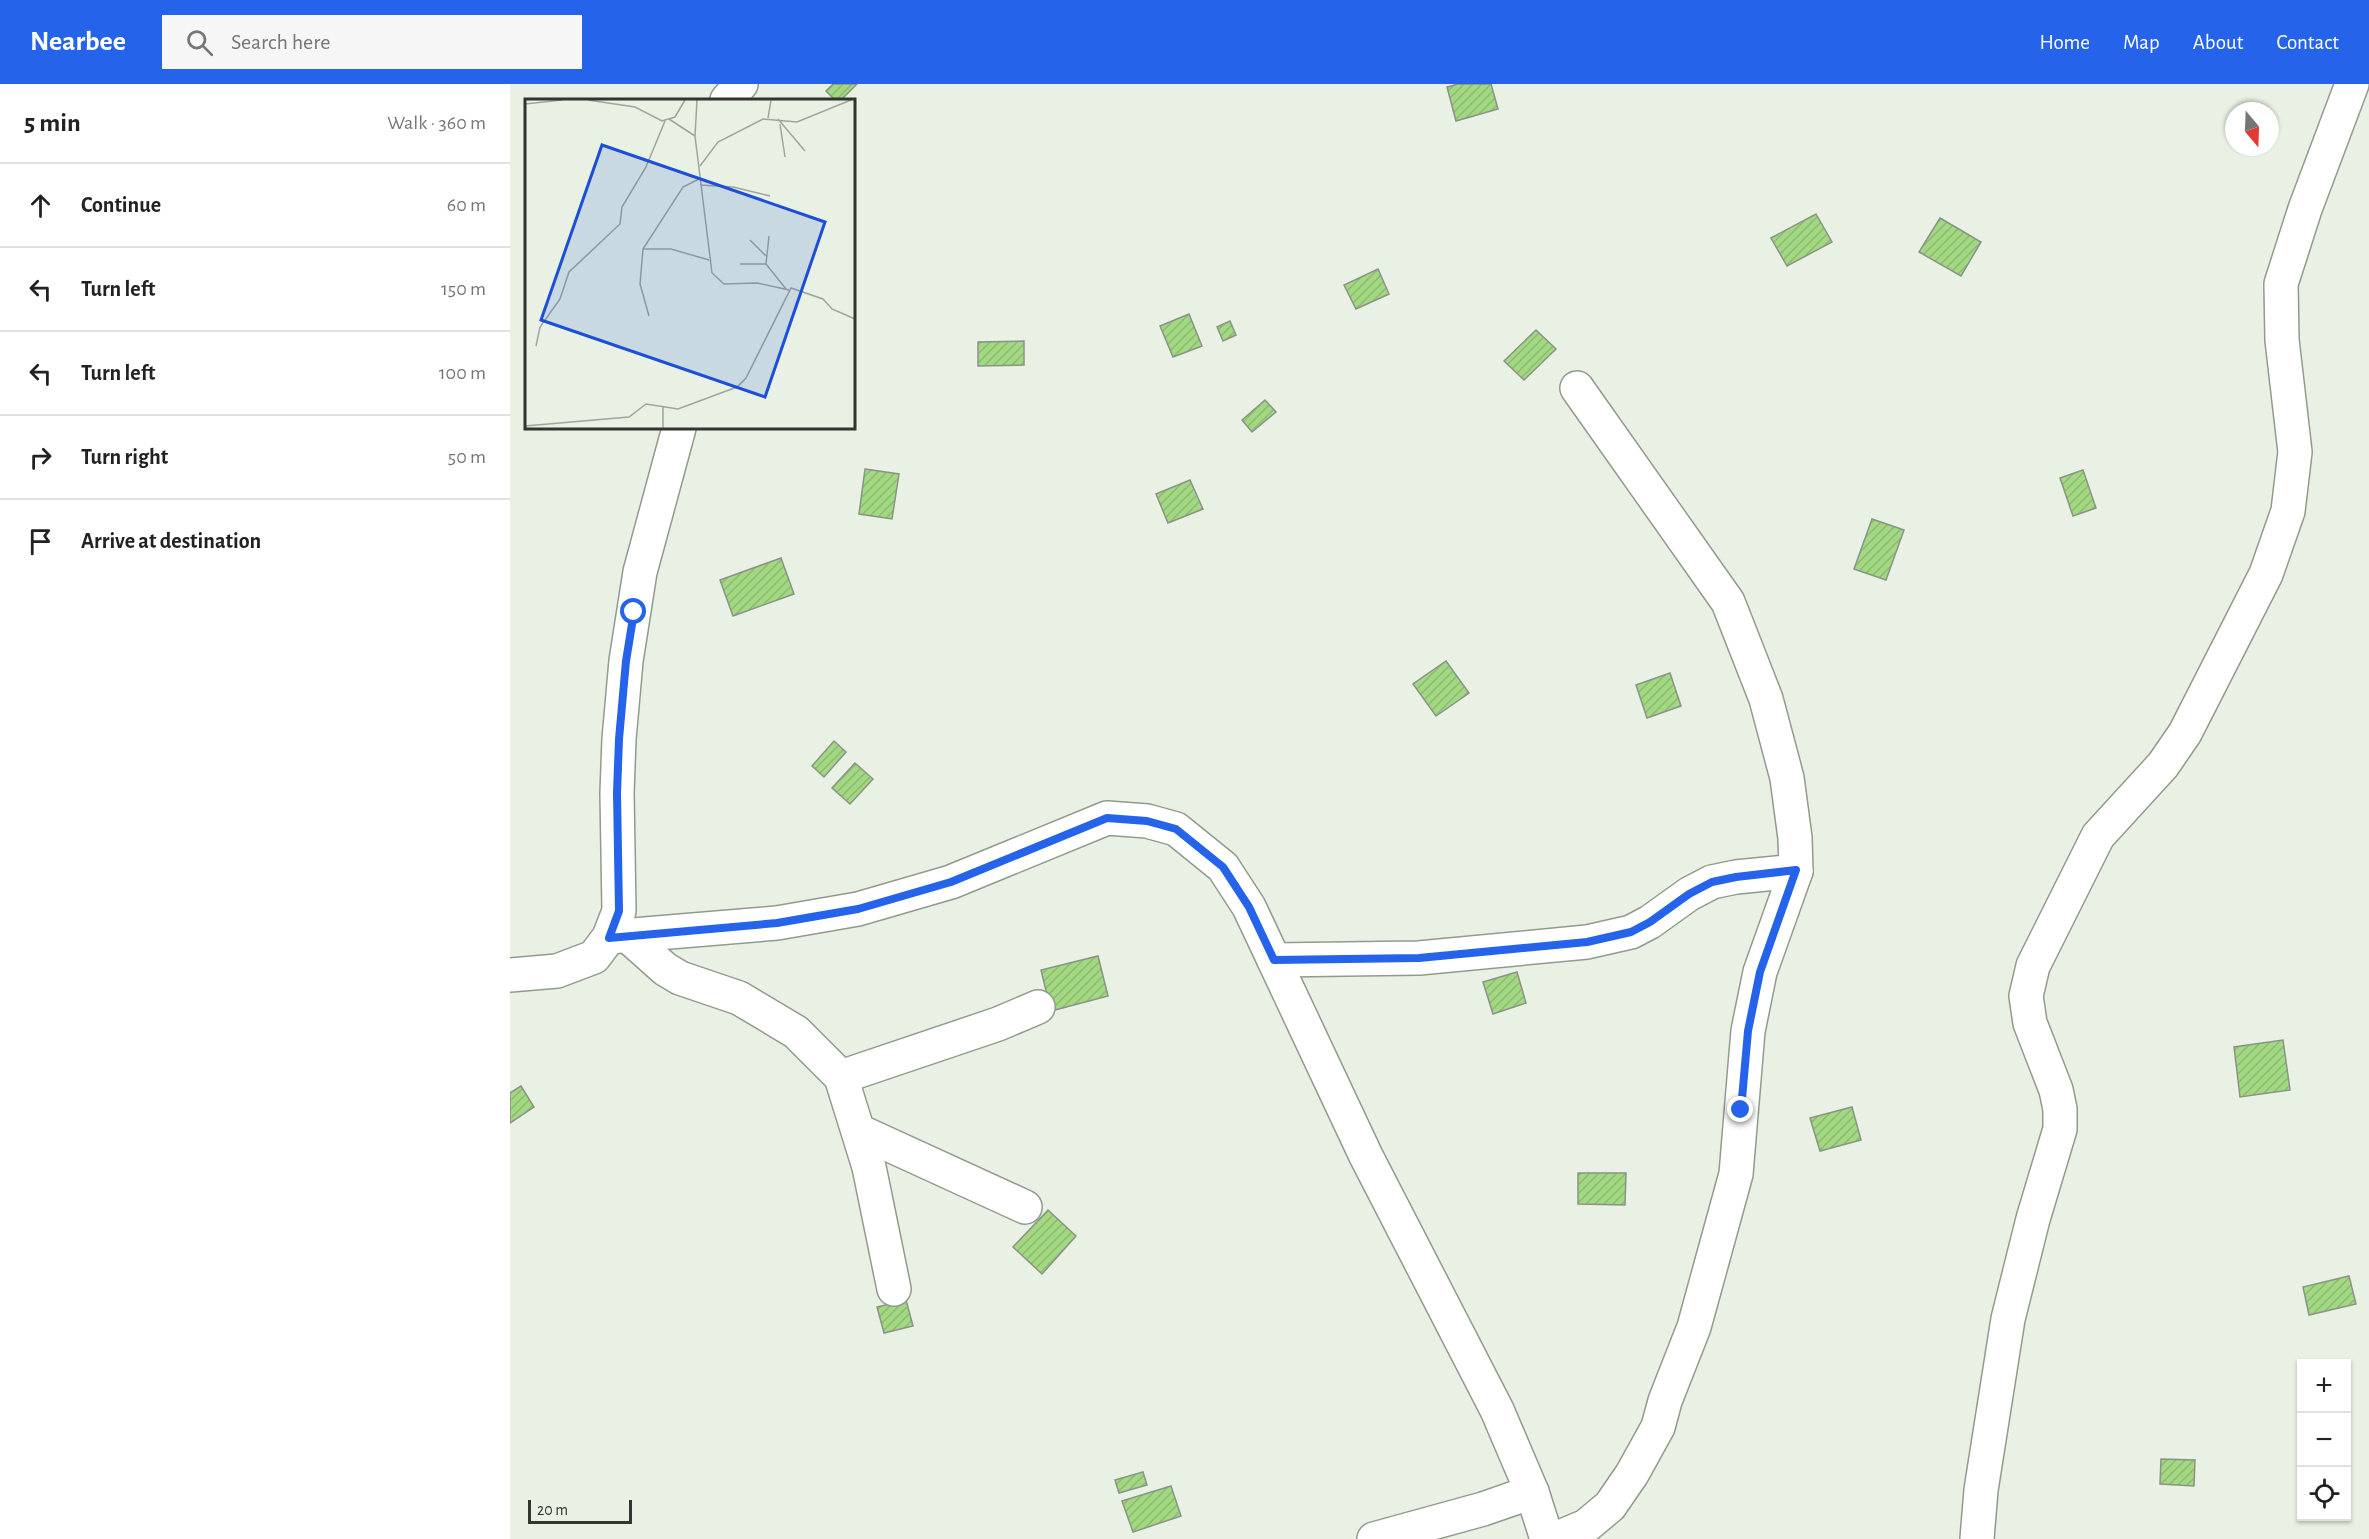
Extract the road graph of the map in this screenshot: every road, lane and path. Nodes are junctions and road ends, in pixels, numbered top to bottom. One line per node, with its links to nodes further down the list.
1 (741, 84): 3 (street)
2 (2352, 84): 19 (street)
3 (728, 99)
4 (1577, 388): 6 (street)
5 (679, 429): 7 (street)
6 (1796, 870): 8 (street); 18 (street)
7 (618, 937): 8 (street); 9 (street); 11 (street)
8 (1274, 960): 15 (street)
9 (510, 975)
10 (1038, 1007): 11 (street)
11 (841, 1077): 12 (street)
12 (859, 1131): 13 (street); 14 (street)
13 (1025, 1208)
14 (894, 1289)
15 (1532, 1492): 16 (street); 17 (street)
16 (1374, 1539)
17 (1547, 1539)
18 (1555, 1539)
19 (1977, 1539)

